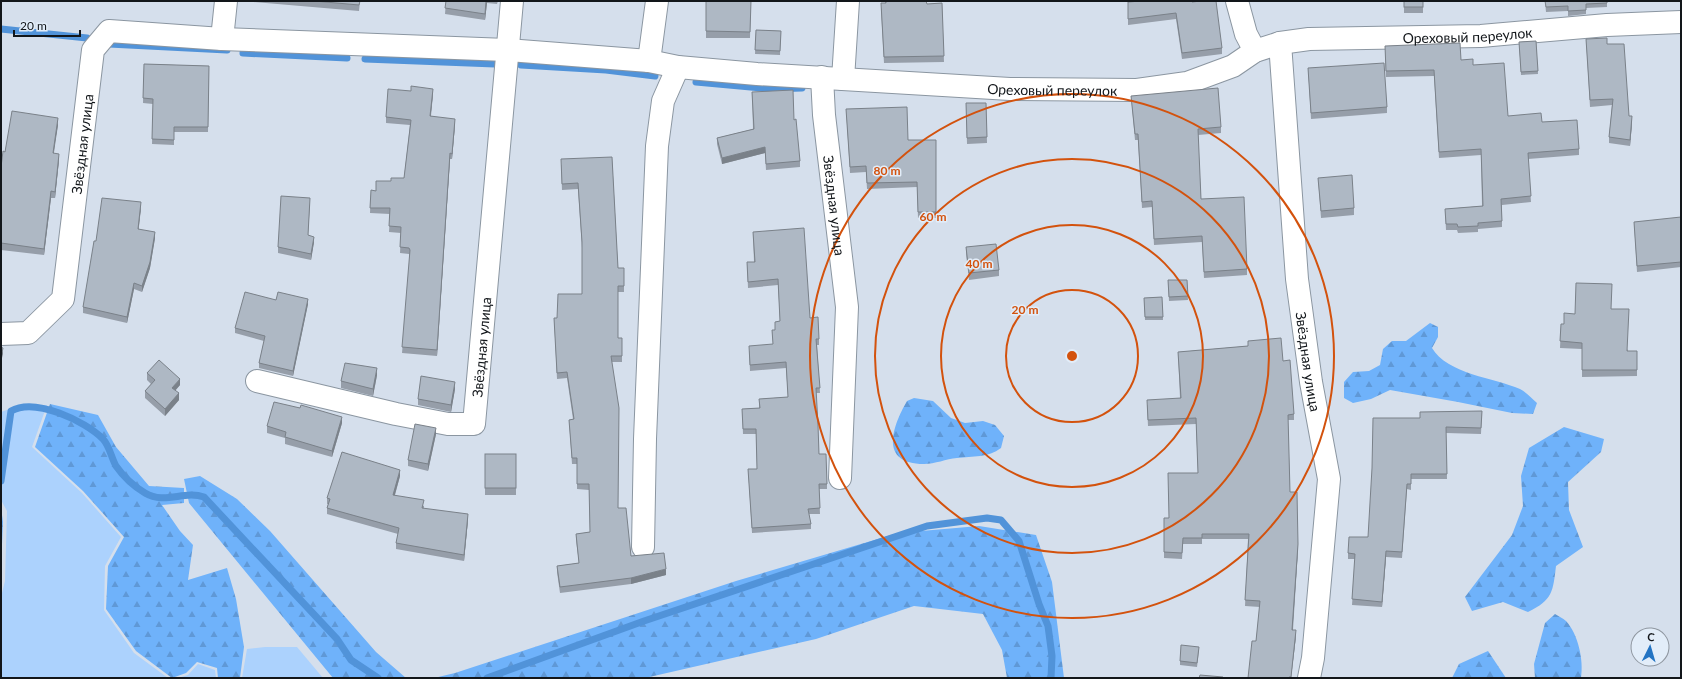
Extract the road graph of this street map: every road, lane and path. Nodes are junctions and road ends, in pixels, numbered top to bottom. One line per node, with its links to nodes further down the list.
1 (226, 1): 7 (street)
2 (512, 1): 9 (street, Звёздная улица)
3 (657, 1): 11 (street)
4 (848, 1): 13 (street)
5 (1237, 1): 10 (street)
6 (1681, 22): 8 (street, Ореховый переулок)
7 (222, 39): 9 (street, Звёздная улица); 14 (street, Звёздная улица)
8 (1280, 43): 10 (street, Ореховый переулок); 18 (street, Звёздная улица)
9 (507, 50): 11 (street, Звёздная улица); 15 (street, Звёздная улица)
10 (1255, 51): 13 (street, Ореховый переулок)
11 (649, 61): 12 (street, Звёздная улица)
12 (678, 67): 13 (street, Звёздная улица); 17 (street)
13 (833, 78): 16 (street, Звёздная улица)
14 (1, 334)
15 (257, 381)
16 (840, 478)
17 (643, 547)
18 (1309, 678)

